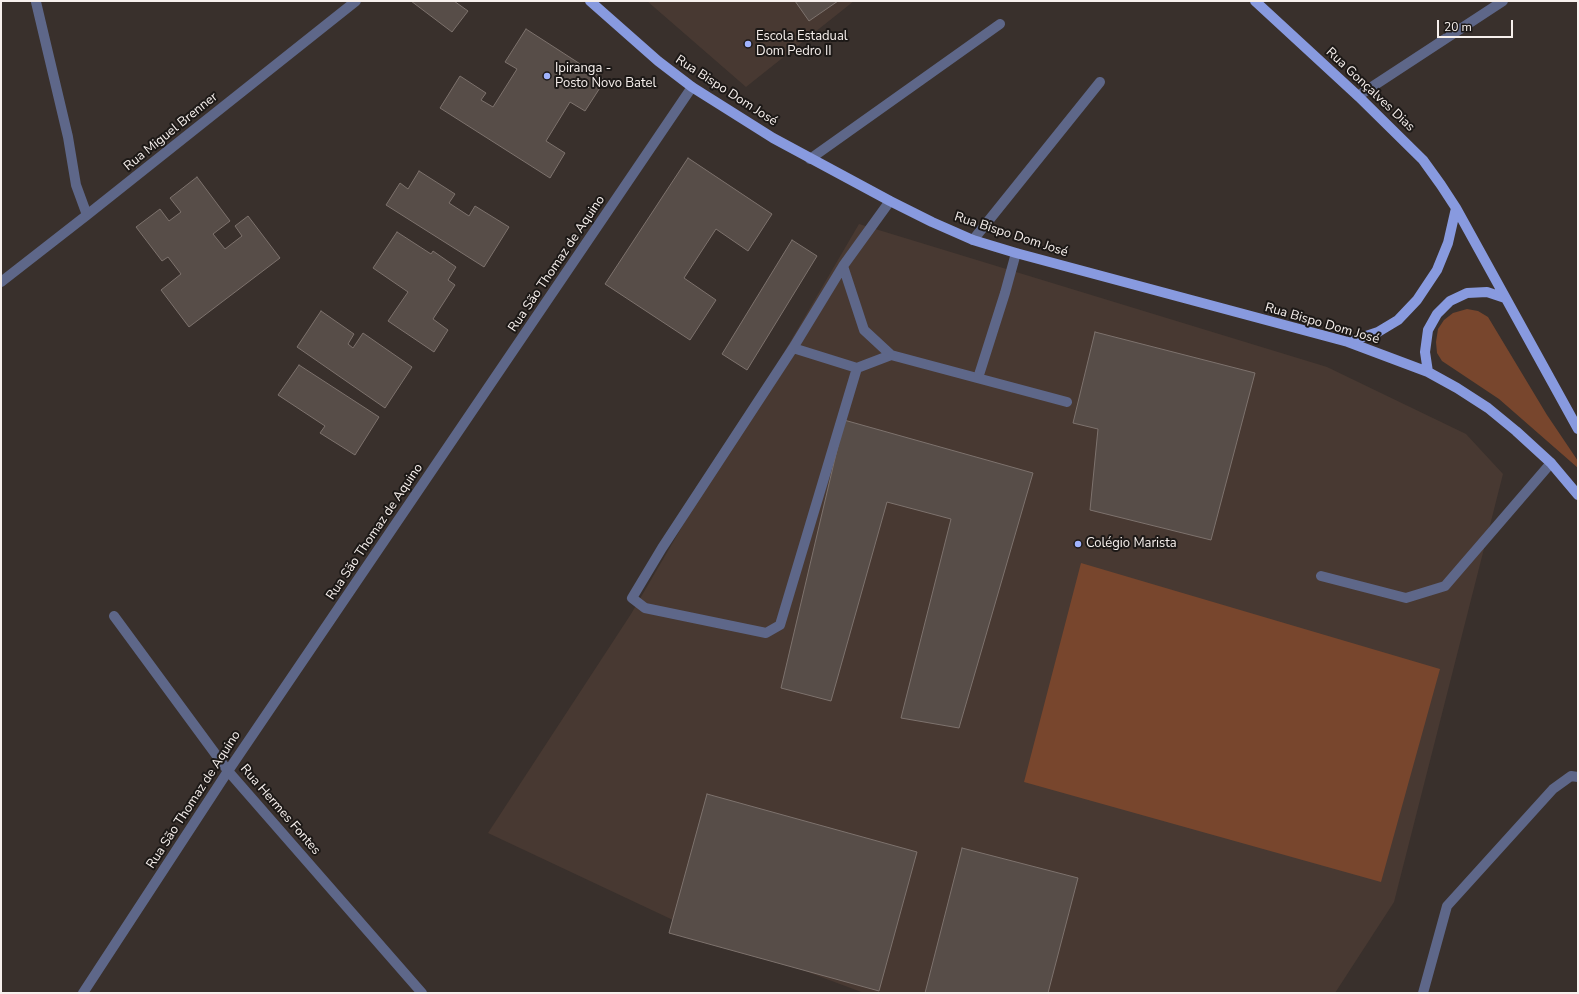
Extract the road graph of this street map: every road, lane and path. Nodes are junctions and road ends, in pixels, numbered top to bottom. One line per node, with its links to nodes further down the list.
1 (356, 1): 13 (street, Rua Miguel Brenner)
2 (590, 1): 8 (main road, Rua Bispo Dom José)
3 (1255, 1): 9 (main road, Rua Gonçalves Dias)
4 (1503, 1): 9 (street)
5 (36, 2): 13 (street)
6 (1000, 24): 10 (street)
7 (1100, 82): 14 (street)
8 (692, 87): 10 (main road, Rua Bispo Dom José); 31 (street, Rua São Thomaz de Aquino)
9 (1358, 96): 12 (main road, Rua Gonçalves Dias)
10 (810, 159): 11 (main road, Rua Bispo Dom José)
11 (890, 201): 14 (main road, Rua Bispo Dom José); 16 (street)
12 (1456, 208): 18 (main road, Rua Gonçalves Dias); 19 (main road)
13 (87, 216): 17 (street, Rua Miguel Brenner)
14 (973, 240): 15 (main road, Rua Bispo Dom José)
15 (1016, 253): 19 (main road, Rua Bispo Dom José); 24 (street)
16 (843, 266): 20 (street); 21 (street)
17 (1, 282)
18 (1505, 298): 23 (main road); 26 (main road, Rua Gonçalves Dias)
19 (1348, 342): 23 (main road, Rua Bispo Dom José)
20 (793, 348): 22 (street); 22 (street)
21 (891, 355): 22 (street); 24 (street)
22 (857, 368)
23 (1428, 372): 27 (main road, Rua Bispo Dom José)
24 (978, 378): 25 (street)
25 (1067, 402)
26 (1578, 428)
27 (1551, 463): 28 (main road, Rua Bispo Dom José); 29 (street)
28 (1578, 495)
29 (1320, 576)
30 (114, 616): 31 (street, Rua Hermes Fontes)
31 (228, 770): 33 (street, Rua São Thomaz de Aquino); 34 (street, Rua Hermes Fontes)
32 (1578, 777): 35 (street)
33 (83, 993)
34 (422, 993)
35 (1423, 993)

